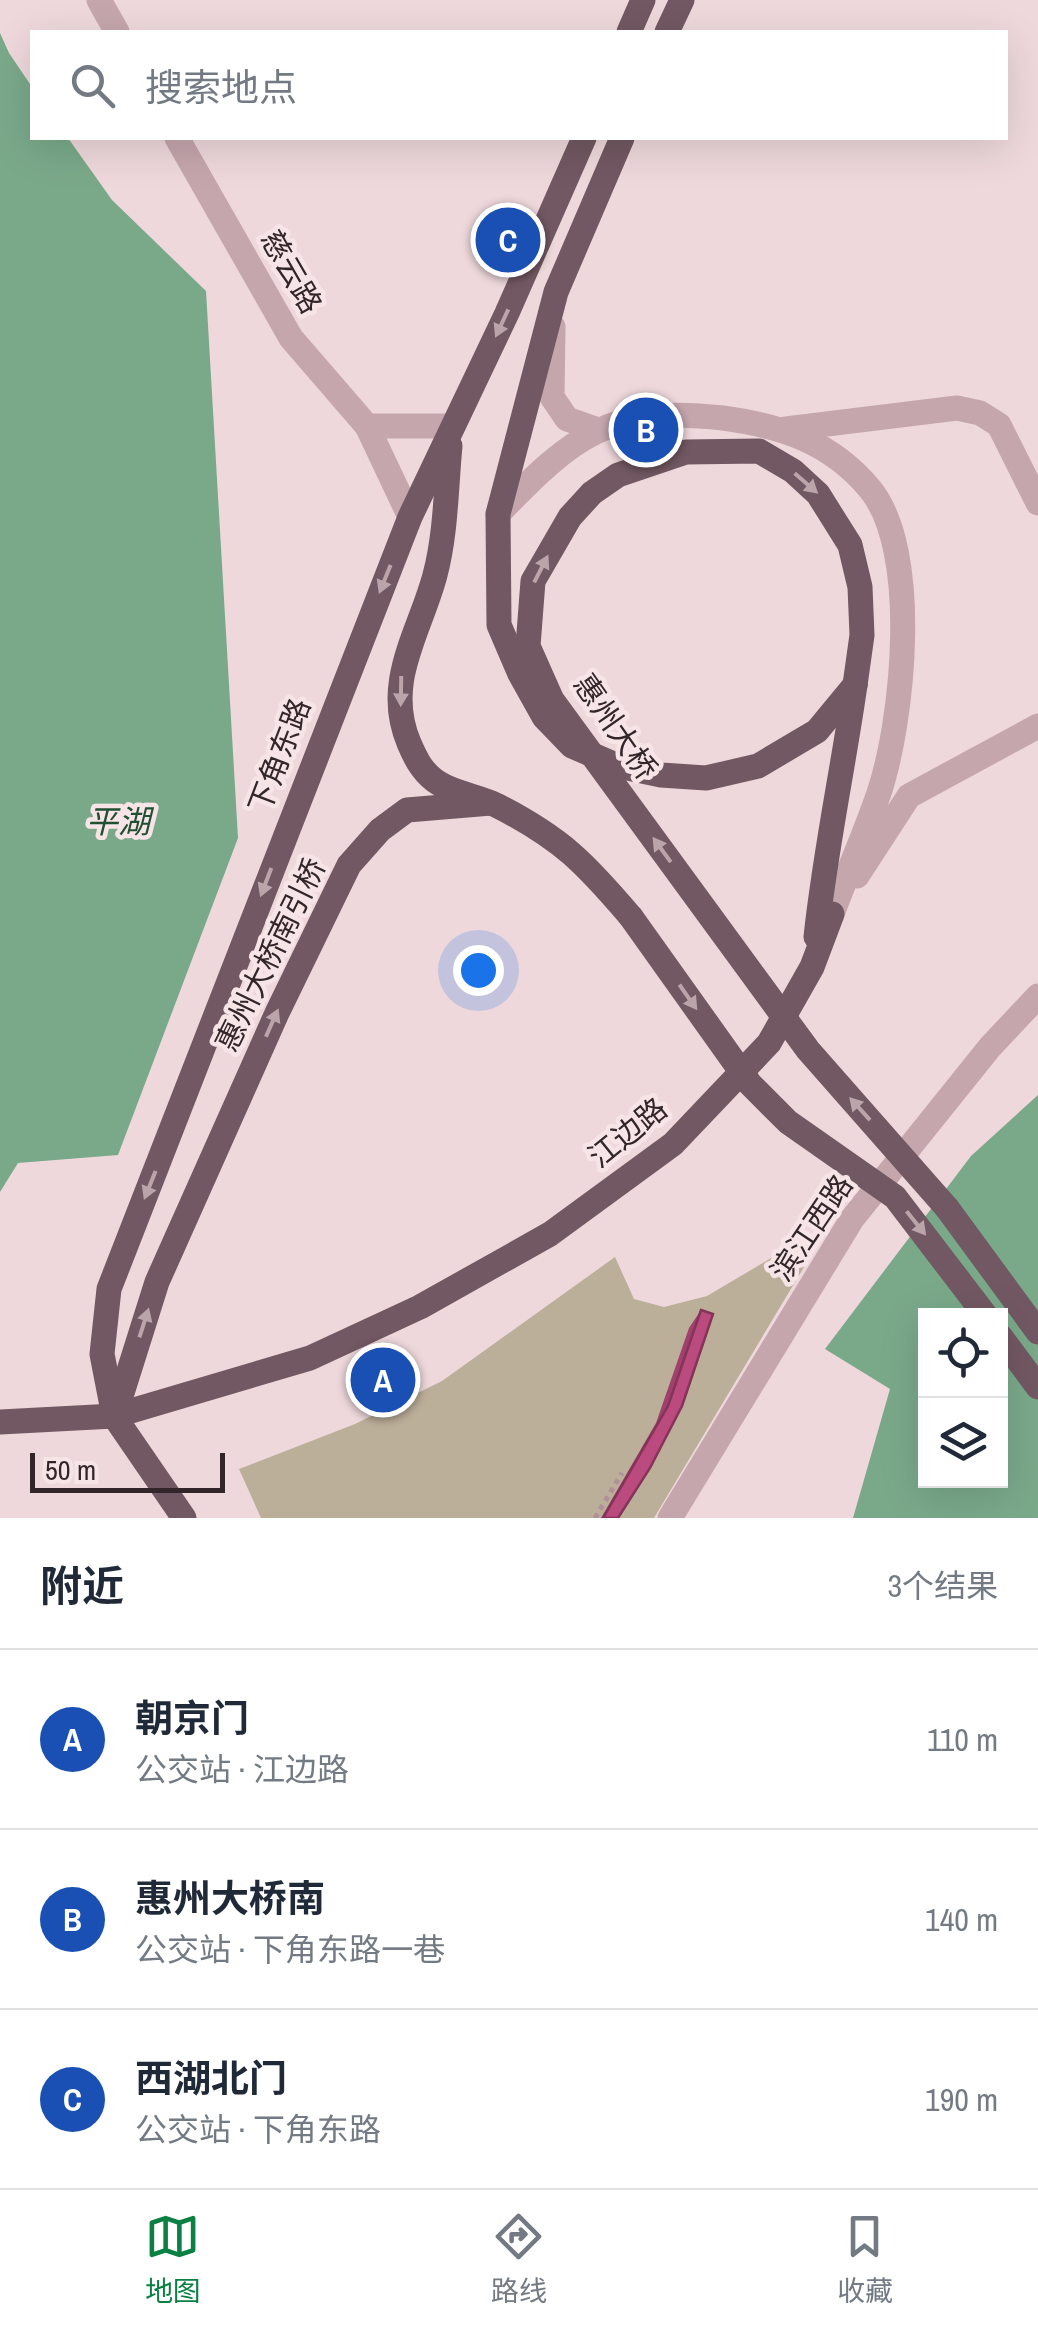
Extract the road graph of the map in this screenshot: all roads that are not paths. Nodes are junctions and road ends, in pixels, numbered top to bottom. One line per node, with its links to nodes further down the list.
1 (98, 0): 4 (street)
2 (643, 0): 5 (main road)
3 (682, 0): 6 (main road)
4 (116, 30)
5 (630, 30)
6 (668, 30)
7 (178, 140): 11 (street, 慈云路)
8 (583, 140): 12 (main road, 下角东路, one-way to 12)
9 (621, 140): 10 (main road)
10 (556, 292): 14 (street); 16 (main road)
11 (367, 426): 12 (street); 17 (street, 慈云路)
12 (452, 426): 17 (main road, 下角东路); 20 (main road, one-way to 20)
13 (785, 429): 14 (street); 15 (street); 21 (street)
14 (598, 430): 16 (street)
15 (1038, 502)
16 (498, 514): 18 (main road)
17 (410, 517): 28 (main road, 下角东路, one-way to 28)
18 (855, 685): 22 (main road, 惠州大桥); 25 (main road, 惠州大桥, one-way to 18, bridge)
19 (1038, 726): 21 (street, 江边路)
20 (491, 803): 24 (main road, one-way to 24, bridge); 28 (main road, 惠州大桥南引桥, one-way to 20)
21 (832, 914): 22 (main road, 江边路)
22 (812, 967): 28 (main road, 江边路)
23 (1038, 996): 31 (street, 滨江西路)
24 (980, 1308)
25 (1038, 1332)
26 (1008, 1347): 27 (main road)
27 (1038, 1388)
28 (114, 1416): 29 (main road, 江边路); 30 (main road, 下角东路)
29 (0, 1422)
30 (184, 1518)
31 (670, 1518)

